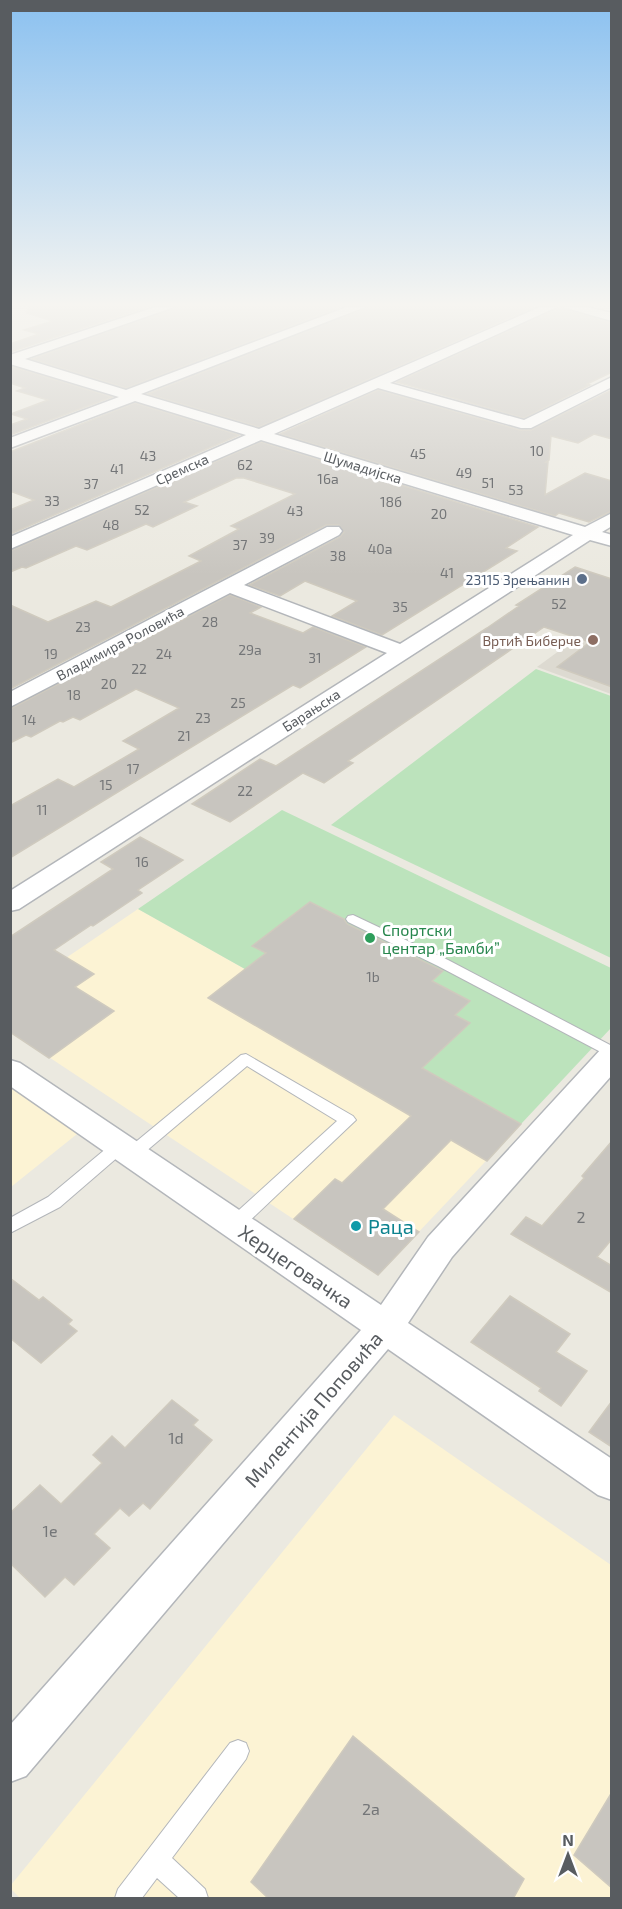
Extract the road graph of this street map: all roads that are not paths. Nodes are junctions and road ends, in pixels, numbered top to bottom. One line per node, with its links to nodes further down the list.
1 (129, 396): 5 (street, Шумадијска); 6 (street)
2 (346, 396): 5 (street, Сремска)
3 (422, 396): 4 (street)
4 (583, 396)
5 (259, 435): 9 (street, Шумадијска); 11 (street, Сремска)
6 (10, 443)
7 (612, 518): 9 (street, Барањска)
8 (333, 531): 12 (street, Владимира Роловића)
9 (587, 534): 10 (street, Шумадијска); 13 (street, Барањска)
10 (612, 542)
11 (10, 544)
12 (229, 586): 13 (street); 14 (street, Владимира Роловића)
13 (402, 652): 15 (street, Барањска)
14 (10, 701)
15 (10, 903)
16 (353, 919): 17 (lane)
17 (612, 1054): 22 (street, Милентија Поповића)
18 (10, 1071): 19 (street, Херцеговачка)
19 (126, 1150): 20 (street, Херцеговачка); 20 (lane); 21 (lane)
20 (236, 1224): 22 (street, Херцеговачка)
21 (10, 1226)
22 (385, 1327): 23 (street, Херцеговачка); 25 (street, Милентија Поповића)
23 (612, 1482)
24 (238, 1751): 26 (lane)
25 (10, 1760)
26 (156, 1860): 27 (lane); 28 (lane)
27 (127, 1899)
28 (196, 1899)

